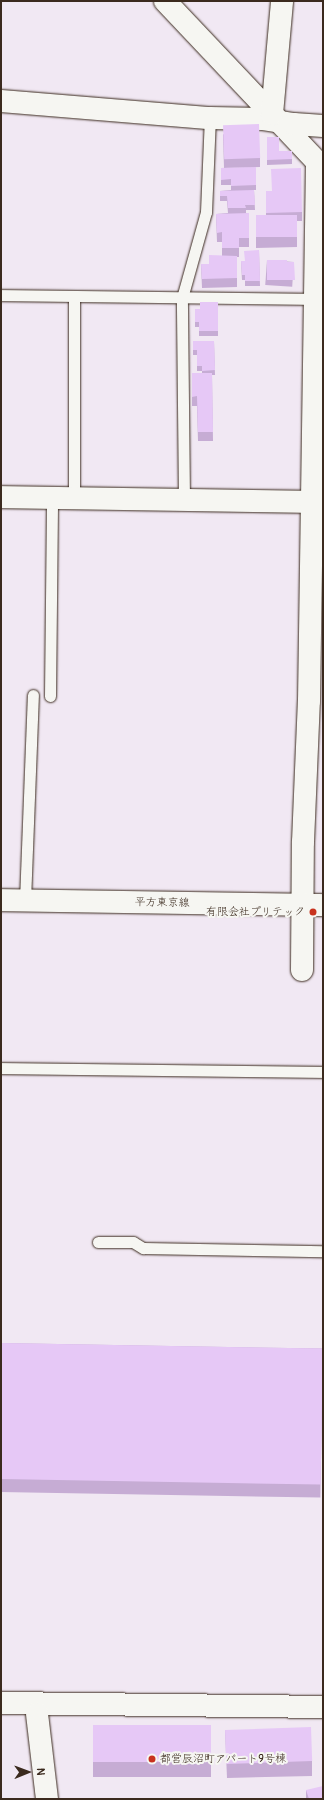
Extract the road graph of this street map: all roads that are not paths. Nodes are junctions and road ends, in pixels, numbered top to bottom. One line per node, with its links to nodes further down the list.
1 (165, 1): 5 (street)
2 (282, 1): 5 (street)
3 (1, 101): 4 (street)
4 (210, 118): 5 (street); 10 (lane)
5 (276, 118): 6 (street); 7 (street)
6 (323, 126)
7 (320, 166): 11 (street)
8 (1, 295): 9 (lane)
9 (74, 296): 10 (lane); 14 (lane)
10 (182, 298): 11 (lane); 15 (lane)
11 (315, 299): 16 (street)
12 (1, 497): 13 (street)
13 (52, 498): 14 (street); 18 (lane)
14 (74, 498): 15 (street)
15 (184, 500): 16 (street)
16 (318, 502): 21 (street)
17 (33, 695): 20 (lane)
18 (50, 696)
19 (1, 900): 20 (street, 平方東京線)
20 (25, 901): 21 (street, 平方東京線)
21 (312, 905): 22 (street)
22 (302, 970)
23 (1, 1068): 24 (lane)
24 (323, 1072)
25 (98, 1242): 26 (lane)
26 (323, 1251)
27 (1, 1703): 29 (street)
28 (323, 1707): 29 (street)
29 (36, 1709): 30 (street)
30 (47, 1799)

